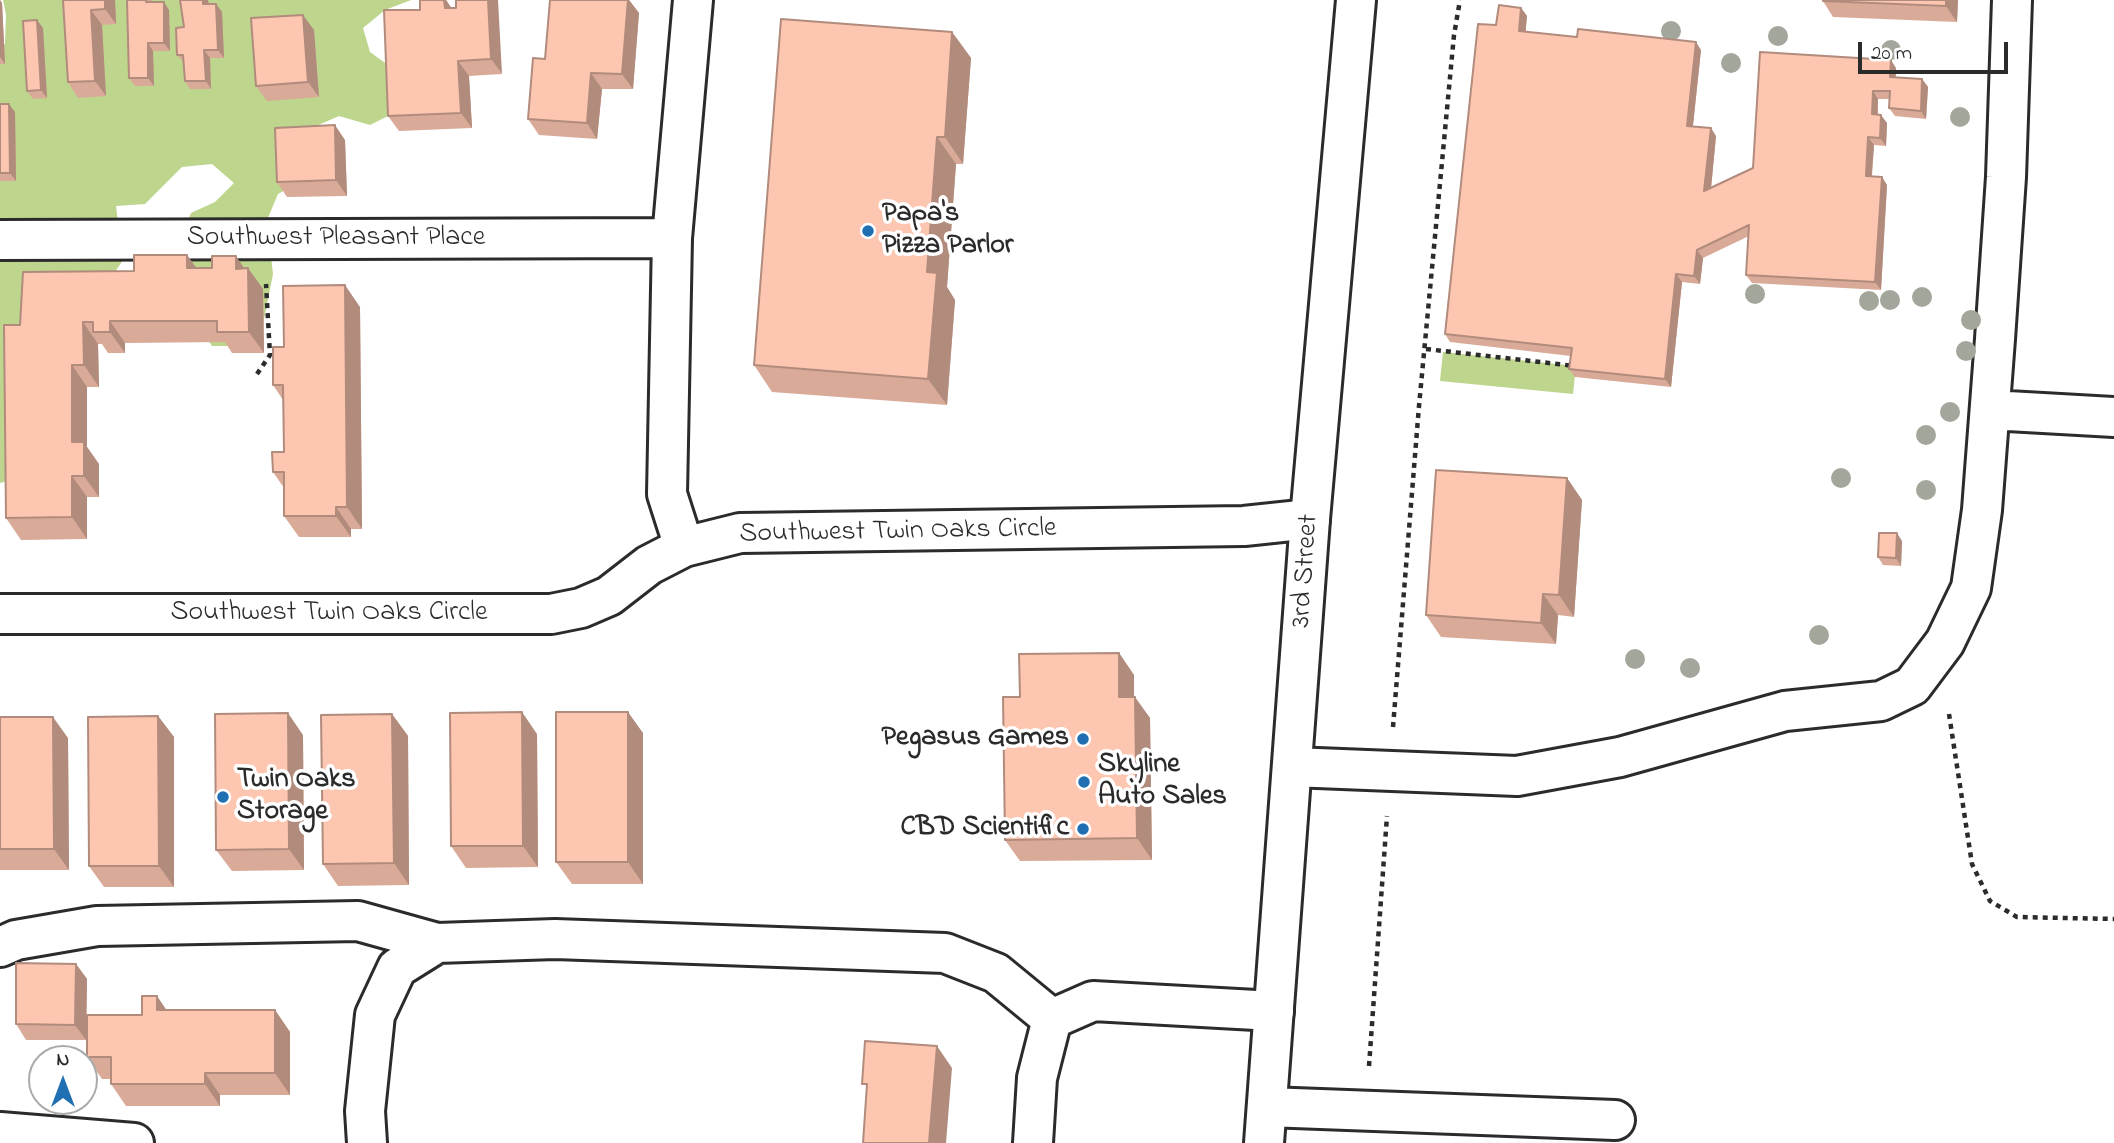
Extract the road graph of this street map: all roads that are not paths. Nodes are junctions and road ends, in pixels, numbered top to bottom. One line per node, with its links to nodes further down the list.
1 (693, 0): 4 (main road)
2 (1356, 0): 8 (main road, 3rd Street)
3 (2012, 0): 6 (main road)
4 (672, 237): 5 (main road, Southwest Pleasant Place); 9 (main road)
5 (0, 240)
6 (1990, 410): 7 (main road); 11 (main road)
7 (2114, 417)
8 (1310, 519): 9 (main road, Southwest Twin Oaks Circle); 11 (main road, 3rd Street)
9 (684, 547): 10 (main road, Southwest Twin Oaks Circle)
10 (0, 614)
11 (1292, 767): 14 (main road, 3rd Street)
12 (437, 943): 13 (main road); 15 (main road); 20 (main road)
13 (0, 947)
14 (1274, 1011): 15 (main road); 17 (main road, 3rd Street)
15 (1052, 1020): 21 (main road)
16 (1615, 1120): 17 (main road)
17 (1265, 1125)
18 (0, 1132): 19 (main road)
19 (134, 1143)
20 (367, 1143)
21 (1033, 1143)

